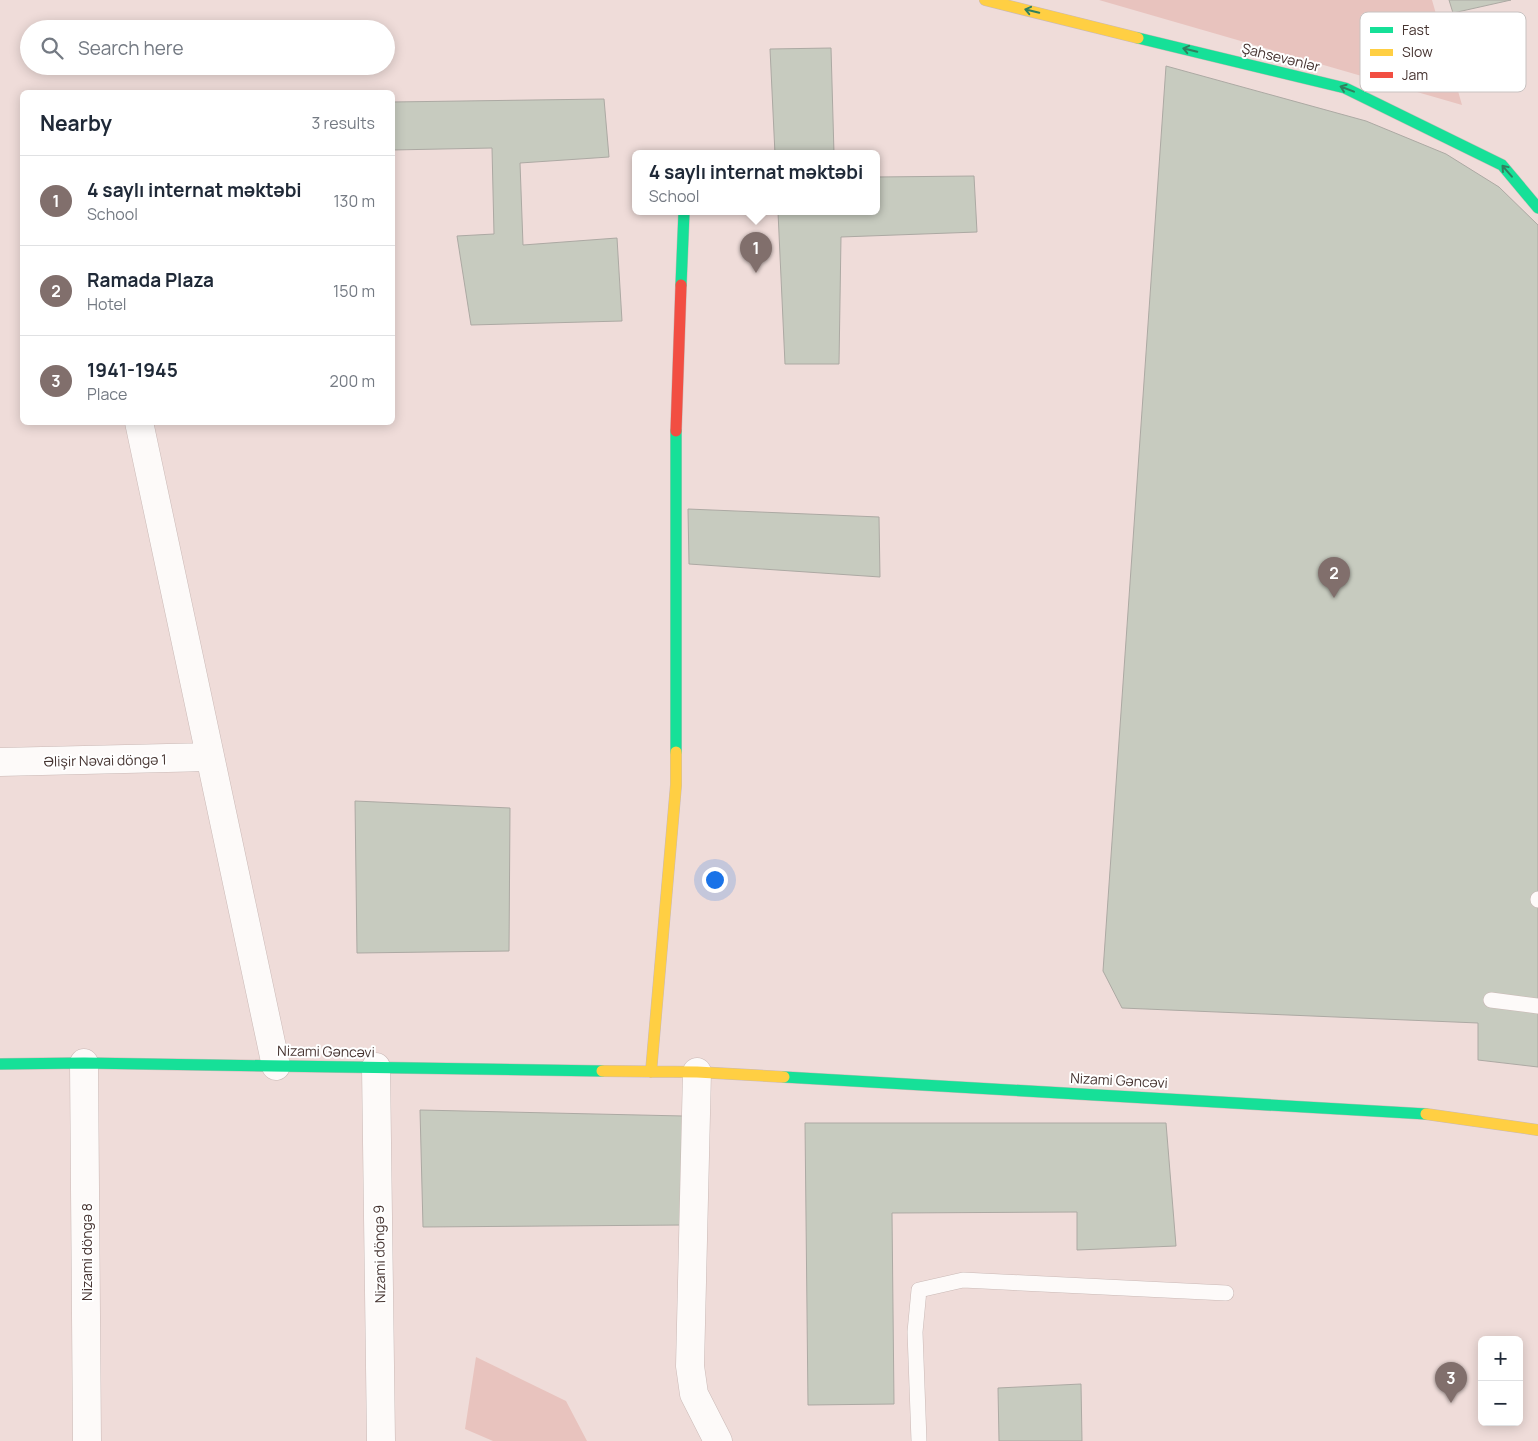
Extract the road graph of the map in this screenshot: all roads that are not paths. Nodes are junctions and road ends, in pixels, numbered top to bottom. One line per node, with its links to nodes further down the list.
1 (985, 0): 2 (main road, Şahsevənlər, one-way to 1)
2 (1538, 208)
3 (684, 215): 13 (main road)
4 (140, 425): 5 (street)
5 (210, 757): 6 (street, Əlişir Nəvai döngə 1); 11 (street)
6 (0, 762)
7 (1491, 1000): 8 (lane)
8 (1538, 1006)
9 (84, 1063): 10 (main road, Nizami Gəncəvi); 11 (main road, Nizami Gəncəvi); 17 (street, Nizami döngə 8)
10 (0, 1064)
11 (276, 1066): 12 (main road, Nizami Gəncəvi)
12 (376, 1067): 13 (main road, Nizami Gəncəvi); 18 (street, Nizami döngə 9)
13 (652, 1072): 14 (main road, Nizami Gəncəvi)
14 (697, 1072): 15 (main road, Nizami Gəncəvi); 19 (street)
15 (1538, 1130)
16 (1226, 1293): 20 (lane)
17 (87, 1441)
18 (381, 1441)
19 (718, 1441)
20 (918, 1441)

